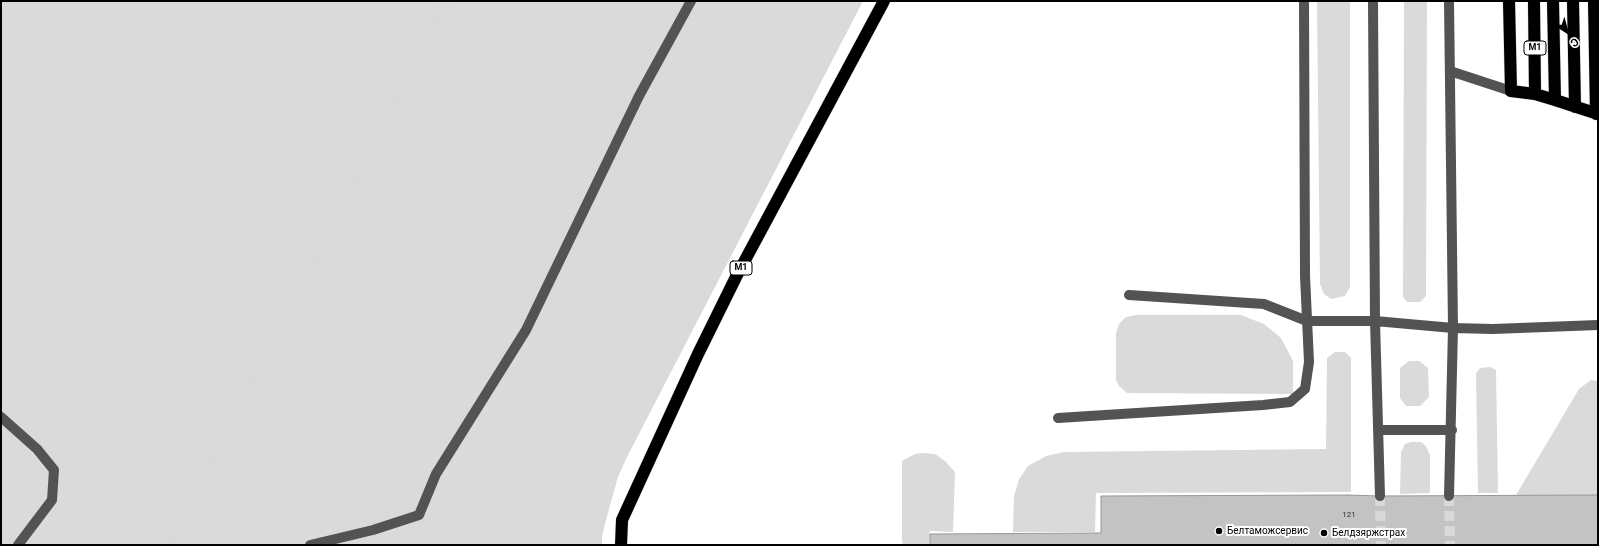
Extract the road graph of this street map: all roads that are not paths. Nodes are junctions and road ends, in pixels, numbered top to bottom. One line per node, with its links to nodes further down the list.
1 (691, 1): 29 (lane)
2 (884, 1): 30 (highway, М1)
3 (1304, 1): 18 (lane)
4 (1373, 1): 19 (lane)
5 (1449, 1): 11 (lane)
6 (1508, 1): 12 (highway, М1)
7 (1534, 1): 13 (highway, М1)
8 (1553, 1): 14 (highway, М1)
9 (1573, 1): 15 (highway)
10 (1594, 1): 16 (highway)
11 (1450, 71): 12 (lane); 21 (lane)
12 (1510, 91): 13 (highway)
13 (1535, 94): 14 (highway)
14 (1555, 100): 15 (highway)
15 (1575, 107): 16 (highway)
16 (1597, 114)
17 (1128, 295): 18 (lane)
18 (1307, 321): 19 (lane); 23 (lane)
19 (1375, 321): 21 (lane); 24 (lane)
20 (1598, 325): 21 (lane)
21 (1453, 328): 25 (lane)
22 (1, 416): 28 (lane)
23 (1058, 418)
24 (1378, 430): 25 (lane); 26 (lane)
25 (1452, 430): 27 (lane)
26 (1380, 496)
27 (1449, 496)
28 (18, 545)
29 (310, 545)
30 (621, 545)

